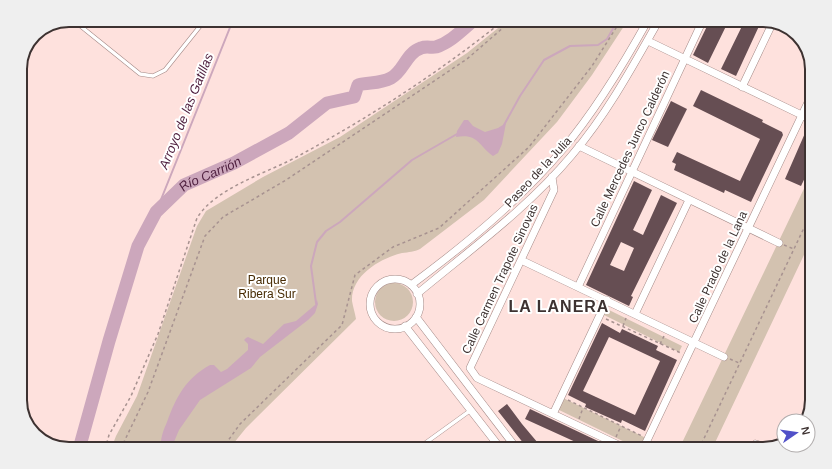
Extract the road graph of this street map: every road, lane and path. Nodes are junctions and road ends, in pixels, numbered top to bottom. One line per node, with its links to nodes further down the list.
1 (82, 27): 2 (lane)
2 (199, 27)
3 (495, 27): 49 (path)
4 (504, 27): 50 (path)
5 (617, 27): 51 (path)
6 (644, 27): 25 (street, Paseo de la Julia)
7 (655, 27): 10 (street, Paseo de la Julia)
8 (699, 27): 11 (street, Calle Mercedes Junco Calderón)
9 (770, 27): 12 (street)
10 (648, 41): 11 (street); 16 (street, Paseo de la Julia)
11 (683, 59): 12 (street); 17 (street, Calle Mercedes Junco Calderón)
12 (742, 87): 14 (street)
13 (805, 109): 14 (street, Calle Prado de la Lana)
14 (802, 116): 15 (street); 21 (street, Calle Prado de la Lana)
15 (805, 117)
16 (579, 146): 17 (street); 18 (street, Paseo de la Julia)
17 (632, 172): 19 (street); 26 (street, Calle Mercedes Junco Calderón)
18 (552, 177): 24 (street, Calle Carmen Trapote Sinovas); 27 (street, Paseo de la Julia)
19 (689, 200): 21 (street); 29 (street)
20 (805, 226): 23 (path)
21 (748, 228): 22 (street); 36 (street, Calle Prado de la Lana)
22 (779, 243): 23 (path)
23 (794, 250): 40 (path)
24 (521, 260): 26 (street); 44 (street, Calle Carmen Trapote Sinovas)
25 (411, 285): 27 (street); 33 (street)
26 (578, 286): 28 (street)
27 (418, 294): 31 (street)
28 (607, 300): 29 (street); 30 (street)
29 (635, 314): 36 (street)
30 (599, 316): 34 (path); 41 (street)
31 (416, 317): 33 (street); 54 (street)
32 (626, 318): 34 (path)
33 (405, 326): 43 (street)
34 (622, 326): 37 (path)
35 (664, 336): 37 (path)
36 (694, 342): 38 (street, Calle Prado de la Lana); 39 (street)
37 (660, 344): 38 (path)
38 (687, 356): 48 (street, Calle Prado de la Lana)
39 (724, 357): 40 (path)
40 (740, 363): 57 (path)
41 (561, 396): 42 (path); 44 (street)
42 (584, 408): 45 (path); 46 (path)
43 (470, 410): 52 (lane); 53 (street)
44 (553, 414): 55 (street)
45 (578, 419)
46 (622, 426): 47 (path); 48 (path)
47 (616, 438)
48 (648, 439): 56 (street, Calle Prado de la Lana)
49 (107, 442)
50 (124, 442)
51 (227, 442)
52 (427, 442)
53 (495, 442)
54 (512, 442)
55 (612, 442)
56 (646, 442)
57 (702, 442)

